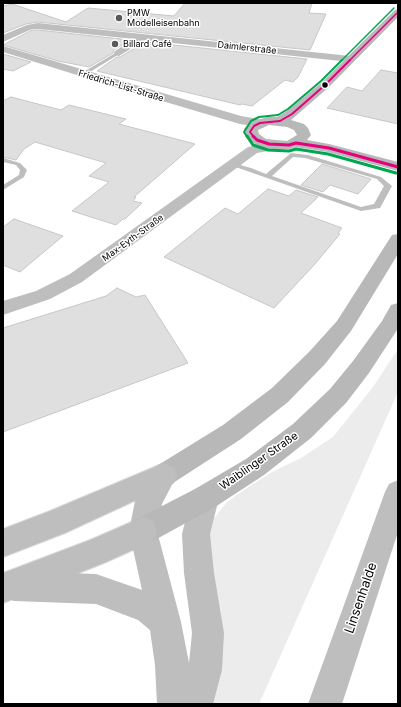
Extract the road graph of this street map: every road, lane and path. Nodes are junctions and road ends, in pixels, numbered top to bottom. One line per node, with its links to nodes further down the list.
1 (398, 12): 9 (main road)
2 (61, 28): 3 (street); 4 (street, Daimlerstraße); 5 (street, Daimlerstraße)
3 (42, 37)
4 (144, 37): 8 (street); 9 (street, Daimlerstraße)
5 (3, 39)
6 (23, 46): 7 (street)
7 (6, 50): 10 (street, Friedrich-List-Straße)
8 (119, 53): 10 (lane)
9 (350, 59): 11 (main road)
10 (83, 74): 14 (street, Friedrich-List-Straße)
11 (292, 114): 12 (main road); 13 (main road)
12 (280, 121): 13 (main road, Friedrich-List-Straße); 14 (main road, Friedrich-List-Straße)
13 (300, 135): 14 (main road, Friedrich-List-Straße); 16 (main road, Friedrich-List-Straße)
14 (255, 136): 17 (street, Max-Eyth-Straße)
15 (3, 160): 20 (lane)
16 (394, 163): 18 (main road, Friedrich-List-Straße)
17 (233, 165): 19 (lane); 22 (street, Max-Eyth-Straße)
18 (398, 171)
19 (267, 177): 19 (lane)
20 (3, 188)
21 (398, 239): 24 (main road)
22 (3, 308)
23 (398, 310): 26 (main road, Waiblinger Straße)
24 (164, 475): 27 (main road); 28 (main road)
25 (398, 492): 33 (street, Linsenhalde)
26 (205, 498): 27 (main road, Waiblinger Straße); 32 (main road)
27 (143, 531): 29 (main road); 30 (main road)
28 (3, 543)
29 (7, 587): 30 (main road)
30 (165, 622): 31 (main road)
31 (174, 704)
32 (195, 704)
33 (325, 704)

